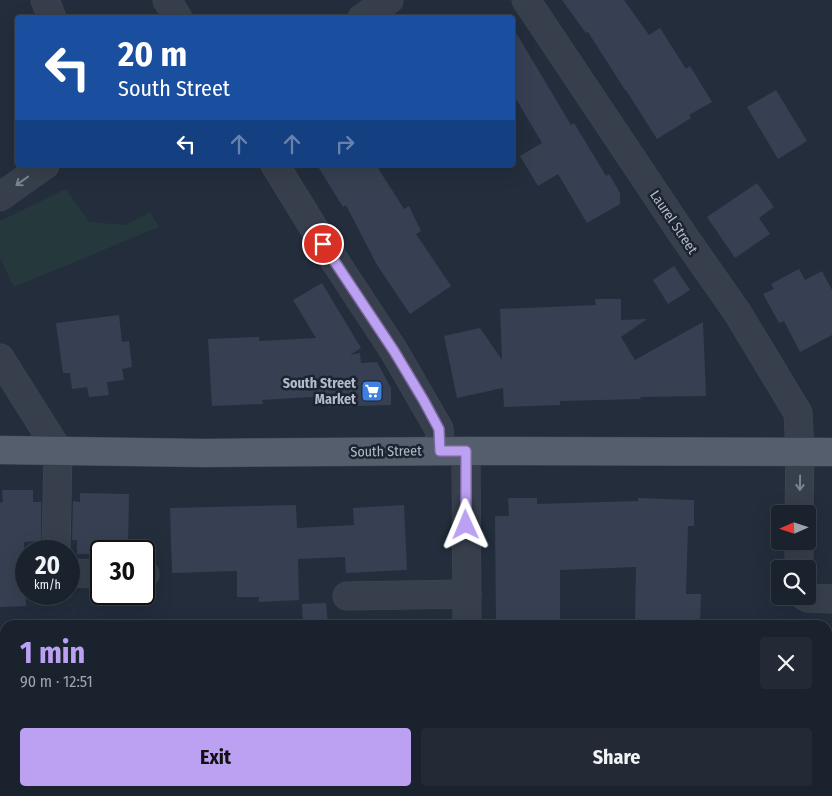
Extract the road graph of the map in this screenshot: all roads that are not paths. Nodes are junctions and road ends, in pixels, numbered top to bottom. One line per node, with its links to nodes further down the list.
1 (45, 0): 5 (street)
2 (166, 0): 6 (street)
3 (389, 0): 7 (street)
4 (526, 0): 15 (street, Laurel Street)
5 (51, 15)
6 (176, 15)
7 (366, 15)
8 (41, 167): 10 (street, one-way to 10)
9 (276, 167): 14 (street)
10 (0, 197)
11 (0, 358): 13 (street)
12 (0, 450): 13 (main road, South Street)
13 (58, 450): 14 (main road, South Street); 18 (street)
14 (453, 451): 15 (main road, South Street); 19 (street)
15 (800, 452): 16 (main road, South Street); 17 (street, Laurel Street, one-way to 17)
16 (832, 452)
17 (799, 505)
18 (56, 540)
19 (467, 594): 20 (street); 23 (street)
20 (347, 596)
21 (816, 598): 22 (street)
22 (832, 598)
23 (467, 620)

